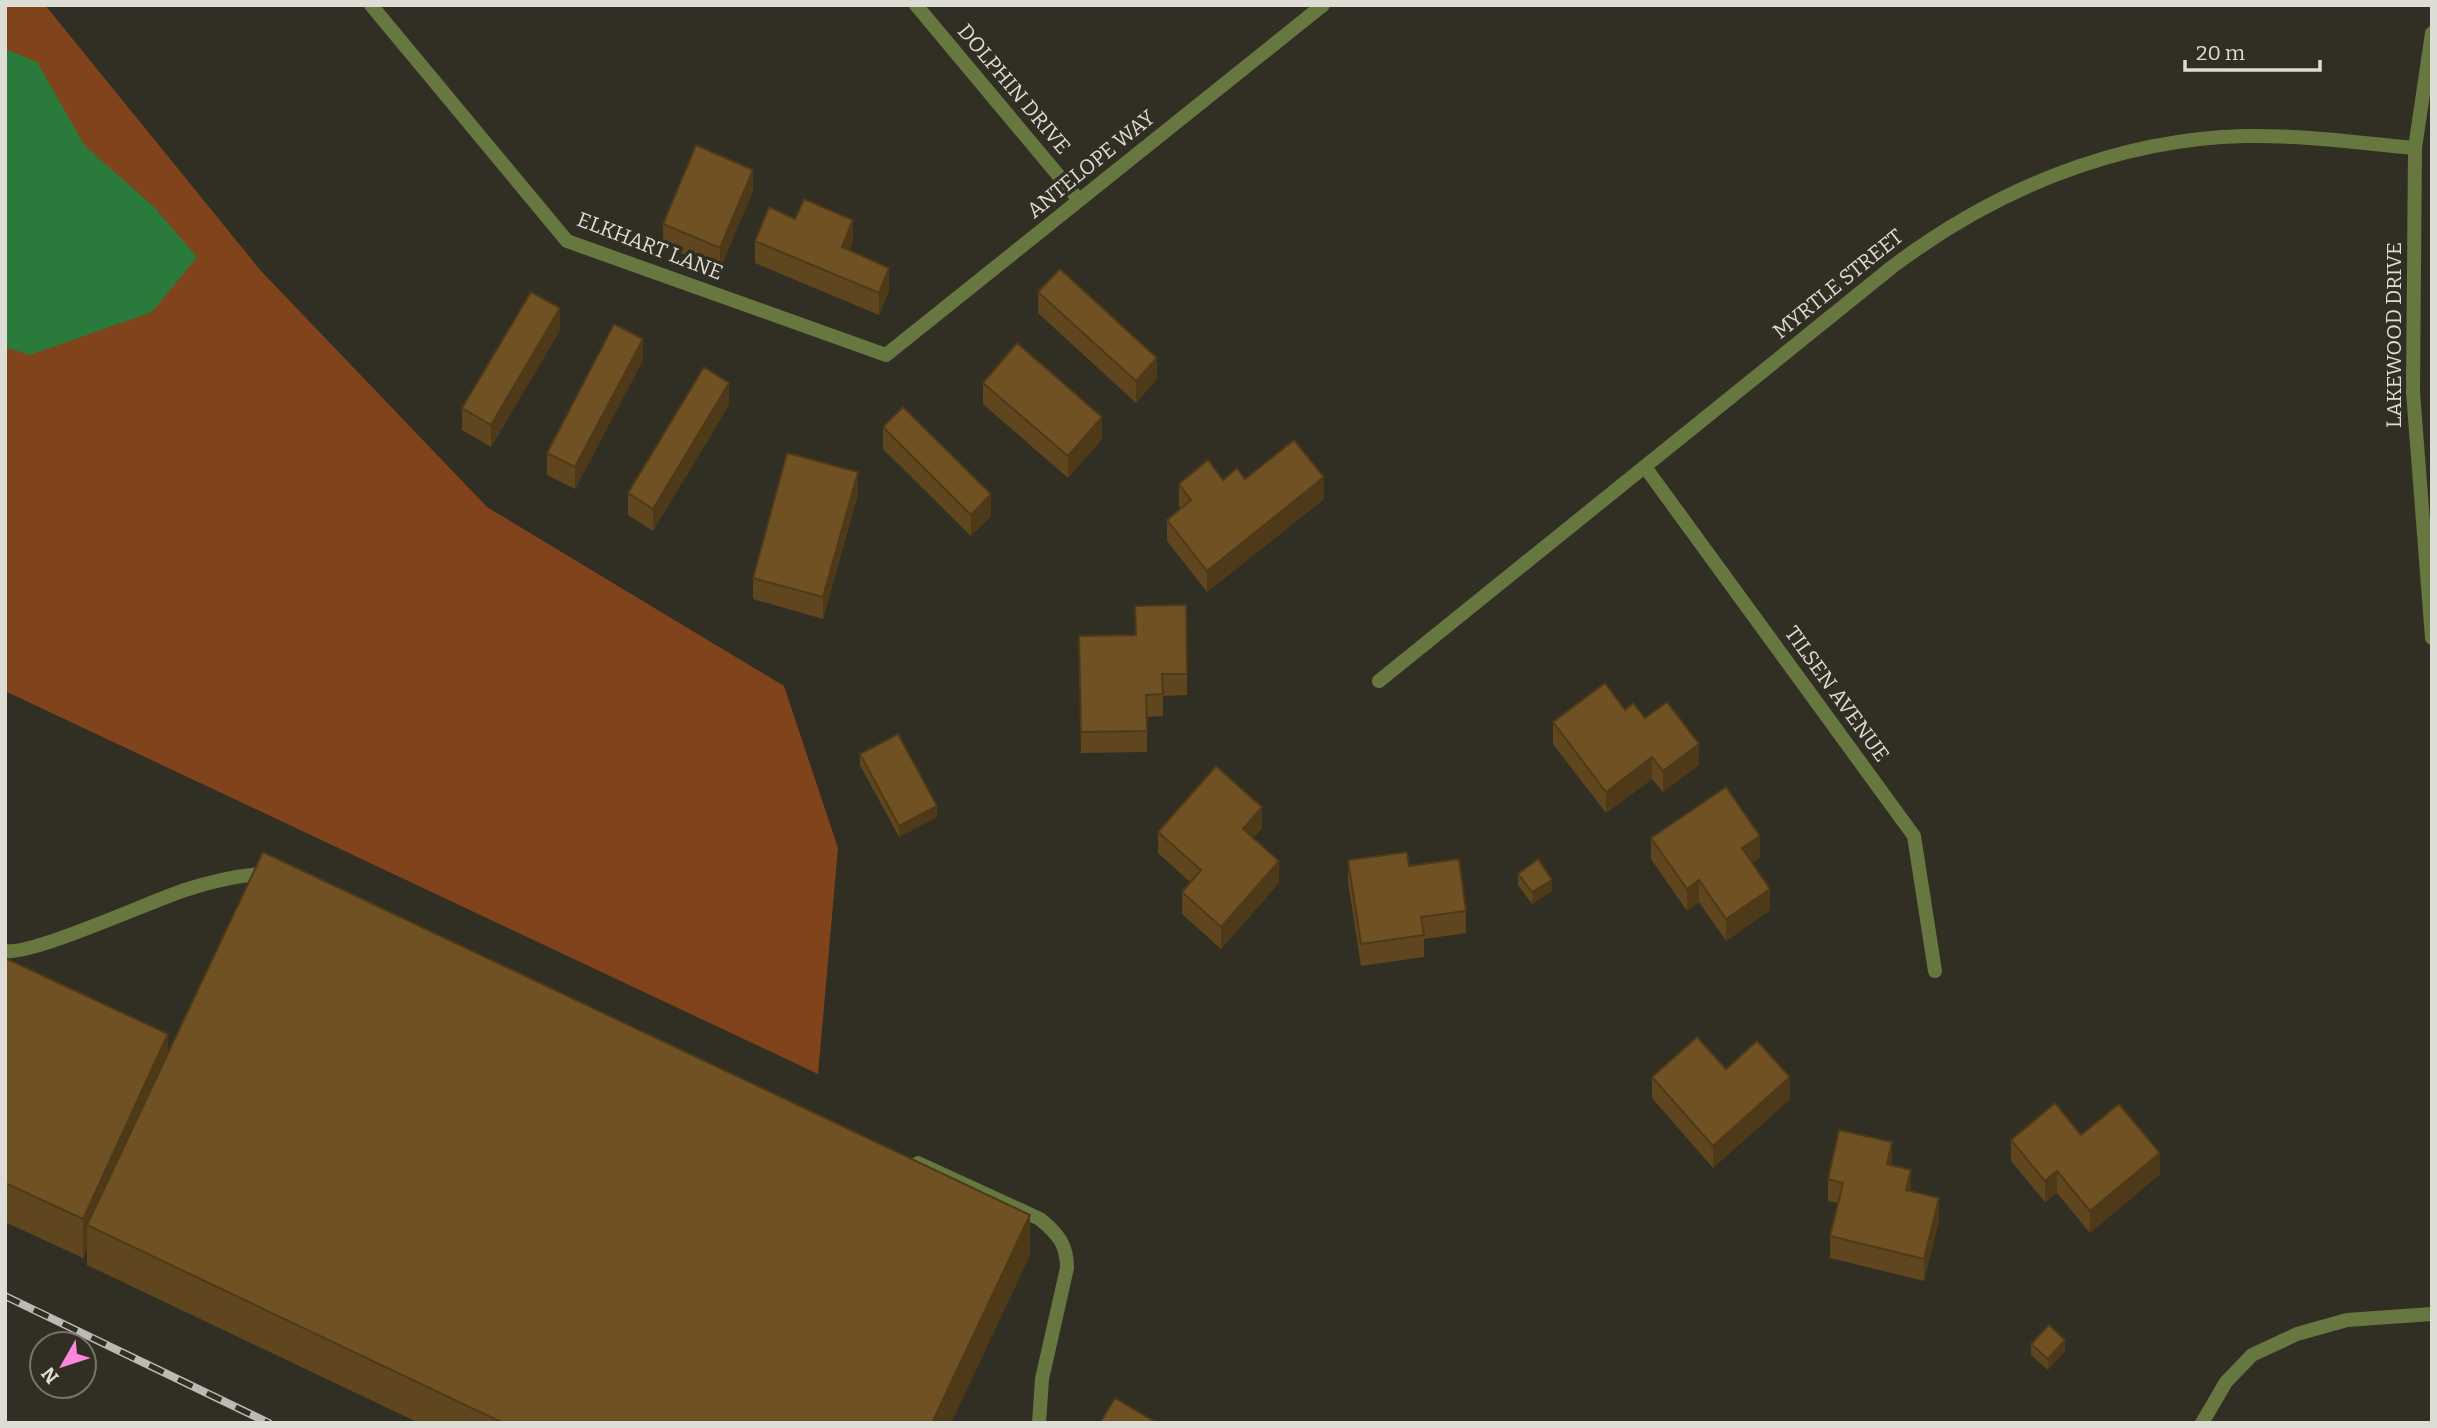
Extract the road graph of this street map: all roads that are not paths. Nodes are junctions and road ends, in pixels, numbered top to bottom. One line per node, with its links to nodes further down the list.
1 (371, 5): 7 (street, ELKHART LANE)
2 (916, 5): 6 (street, DOLPHIN DRIVE)
3 (1323, 5): 6 (street, ANTELOPE WAY)
4 (2432, 33): 5 (street, LAKEWOOD DRIVE)
5 (2415, 148): 8 (street, MYRTLE STREET); 9 (street, LAKEWOOD DRIVE)
6 (1079, 200): 7 (street, ANTELOPE WAY)
7 (886, 355)
8 (1645, 467): 10 (street, MYRTLE STREET); 13 (street, TILSEN AVENUE)
9 (2432, 638)
10 (1379, 681)
11 (286, 878): 12 (street)
12 (5, 951)
13 (1935, 971)
14 (899, 1154): 16 (street)
15 (2432, 1314): 17 (street)
16 (1039, 1423)
17 (2202, 1423)

